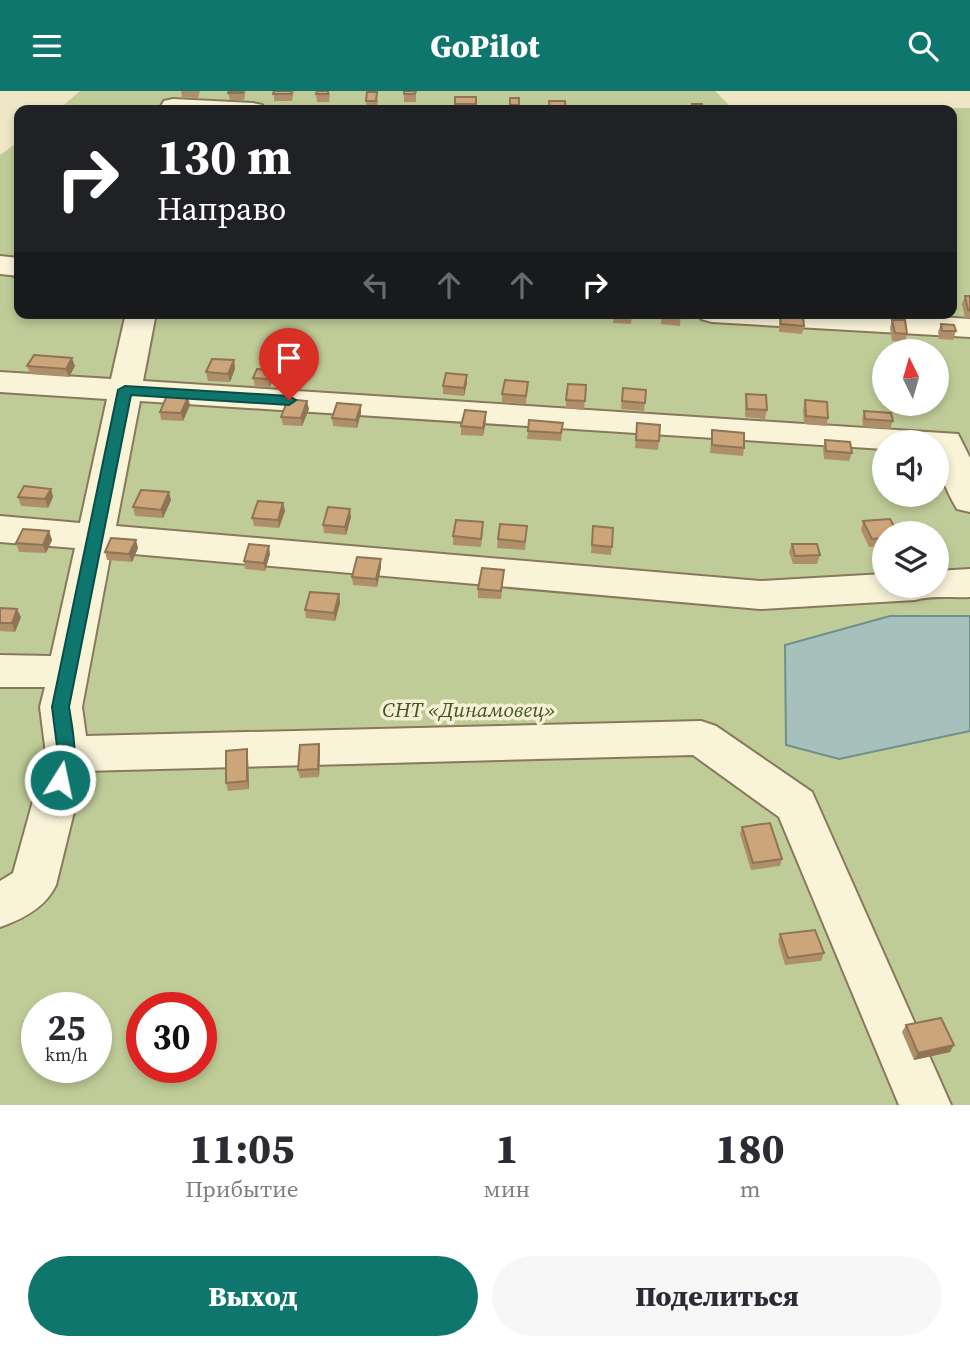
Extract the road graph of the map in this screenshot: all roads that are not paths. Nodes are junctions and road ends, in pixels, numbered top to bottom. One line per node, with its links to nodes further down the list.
1 (175, 103): 2 (street)
2 (197, 105)
3 (140, 319): 7 (street)
4 (815, 319): 5 (street)
5 (970, 328)
6 (0, 382): 7 (street)
7 (125, 390): 8 (street); 10 (street)
8 (970, 500)
9 (0, 529): 10 (street)
10 (96, 536): 13 (street); 15 (street)
11 (970, 583): 12 (street)
12 (949, 584)
13 (872, 588)
14 (0, 671): 15 (street)
15 (68, 671): 16 (street)
16 (67, 754): 17 (street); 18 (street)
17 (16, 896)
18 (925, 1105)

